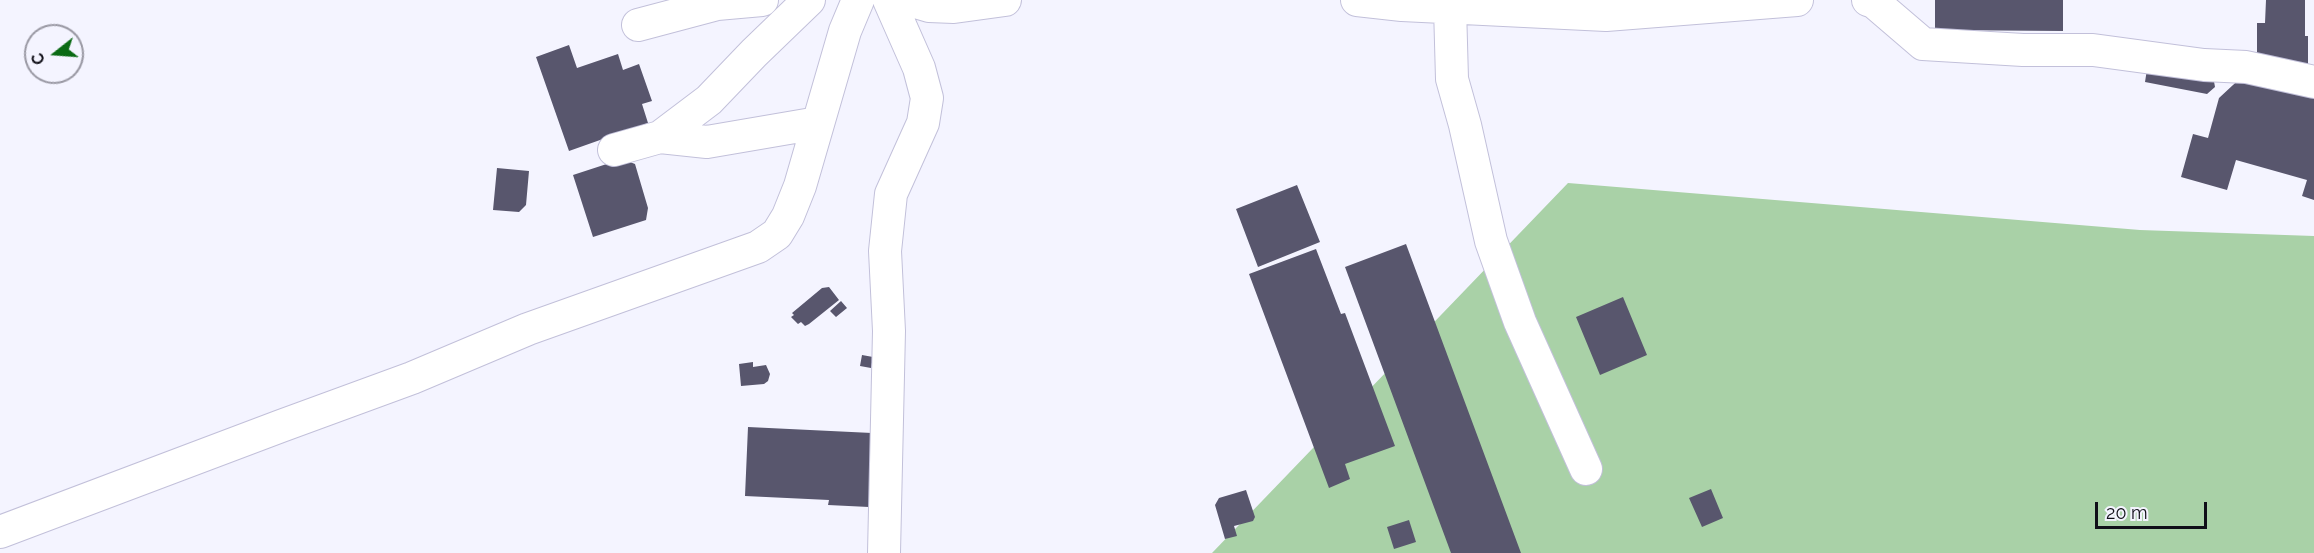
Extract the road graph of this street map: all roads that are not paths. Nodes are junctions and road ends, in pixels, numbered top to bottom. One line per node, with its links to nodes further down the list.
1 (762, 0): 11 (street)
2 (809, 0): 14 (street)
3 (858, 0): 13 (street)
4 (889, 0): 18 (street)
5 (909, 0): 6 (street)
6 (1005, 0)
7 (1357, 0): 10 (street)
8 (1797, 0): 10 (street)
9 (1868, 0): 12 (street)
10 (1450, 7): 16 (street)
11 (638, 25)
12 (2314, 82)
13 (818, 123): 14 (street); 17 (street)
14 (660, 137): 15 (street)
15 (614, 150)
16 (1586, 469)
17 (0, 532)
18 (884, 553)

